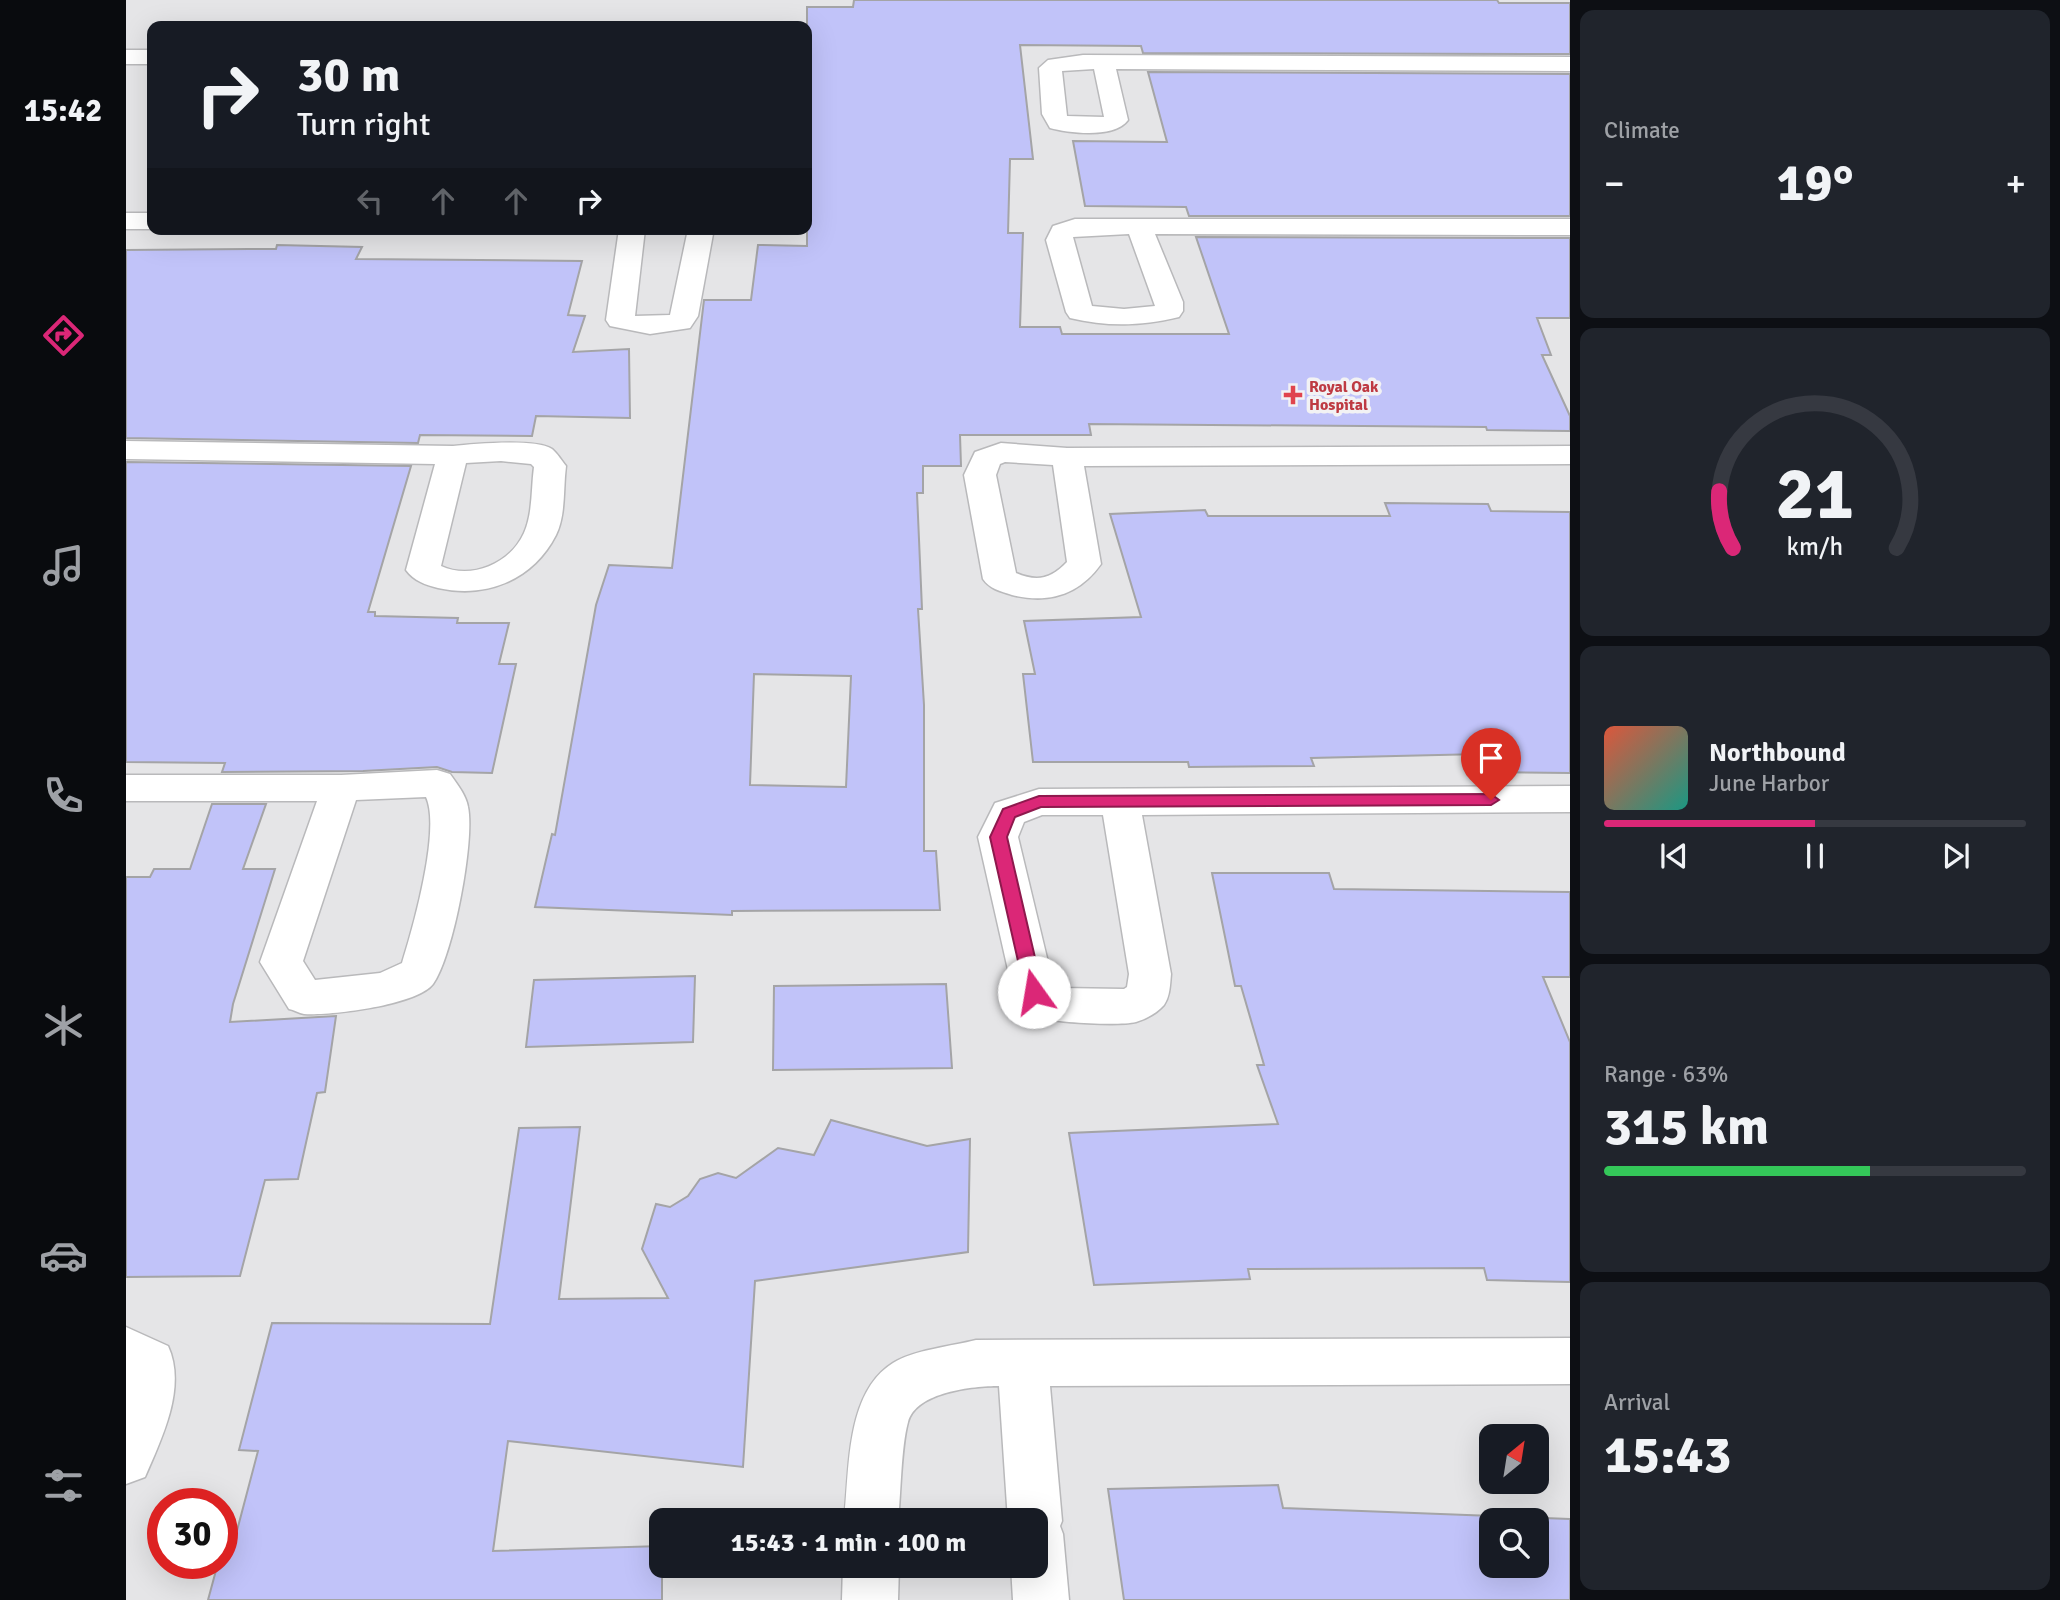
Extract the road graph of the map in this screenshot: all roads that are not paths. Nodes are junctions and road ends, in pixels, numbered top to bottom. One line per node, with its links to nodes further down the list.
1 (126, 57): 2 (street)
2 (147, 57)
3 (1104, 63): 4 (street)
4 (1570, 64)
5 (126, 221): 6 (street)
6 (147, 221)
7 (1139, 226): 7 (street); 8 (street)
8 (1570, 227)
9 (631, 235): 10 (street)
10 (700, 235)
11 (126, 450): 12 (street)
12 (453, 455): 12 (street)
13 (1570, 455): 14 (street)
14 (1067, 457): 14 (street)
15 (126, 788): 16 (street)
16 (341, 788): 16 (street)
17 (1570, 799): 18 (street)
18 (1120, 802): 18 (street)
19 (126, 1350): 22 (street)
20 (1570, 1361): 21 (street)
21 (1024, 1363): 23 (street); 24 (street)
22 (126, 1459)
23 (872, 1508)
24 (1034, 1508)
25 (871, 1578): 27 (street)
26 (1039, 1578): 28 (street)
27 (870, 1600)
28 (1041, 1600)

